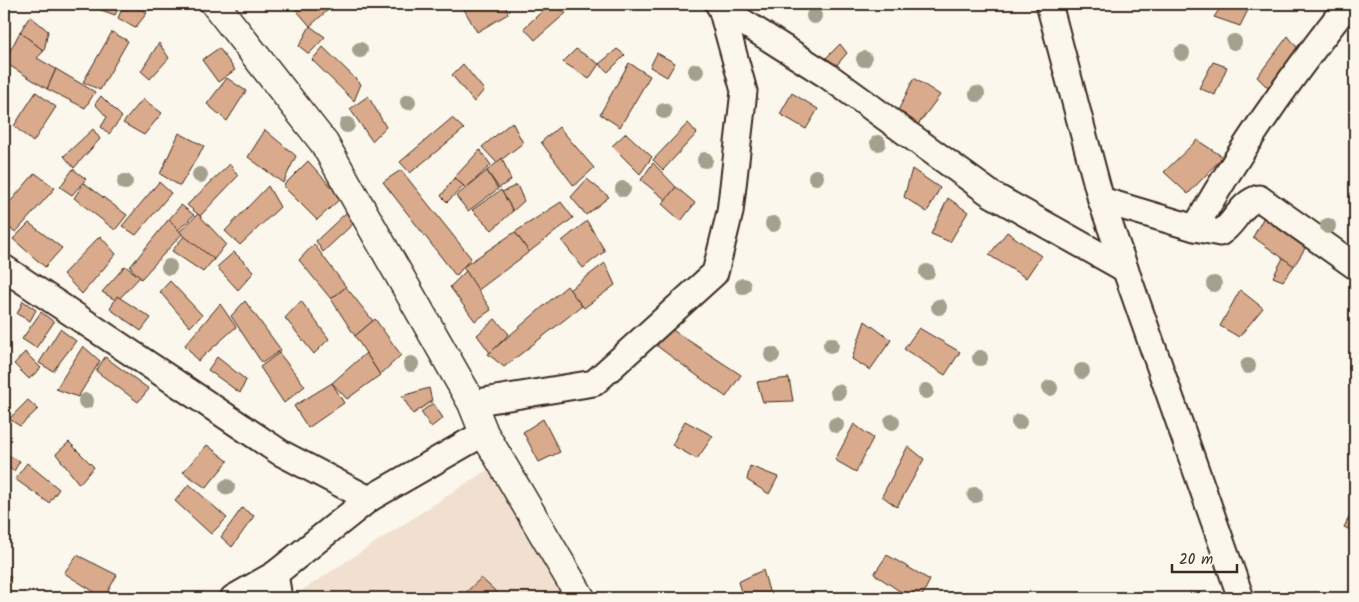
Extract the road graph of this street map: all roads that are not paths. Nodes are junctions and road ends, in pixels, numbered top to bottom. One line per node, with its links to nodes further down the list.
1 (215, 4): 10 (main road)
2 (1049, 4): 5 (street)
3 (1348, 4): 6 (street)
4 (719, 6): 9 (street); 10 (street)
5 (1101, 200): 6 (street); 9 (street)
6 (1195, 228): 7 (street)
7 (1355, 266)
8 (4, 268): 12 (street)
9 (1125, 269): 17 (street)
10 (472, 403): 11 (main road)
11 (484, 433): 12 (street); 16 (main road)
12 (369, 499): 13 (street)
13 (274, 574): 14 (street); 15 (street)
14 (233, 598)
15 (279, 598)
16 (581, 598)
17 (1241, 598)

